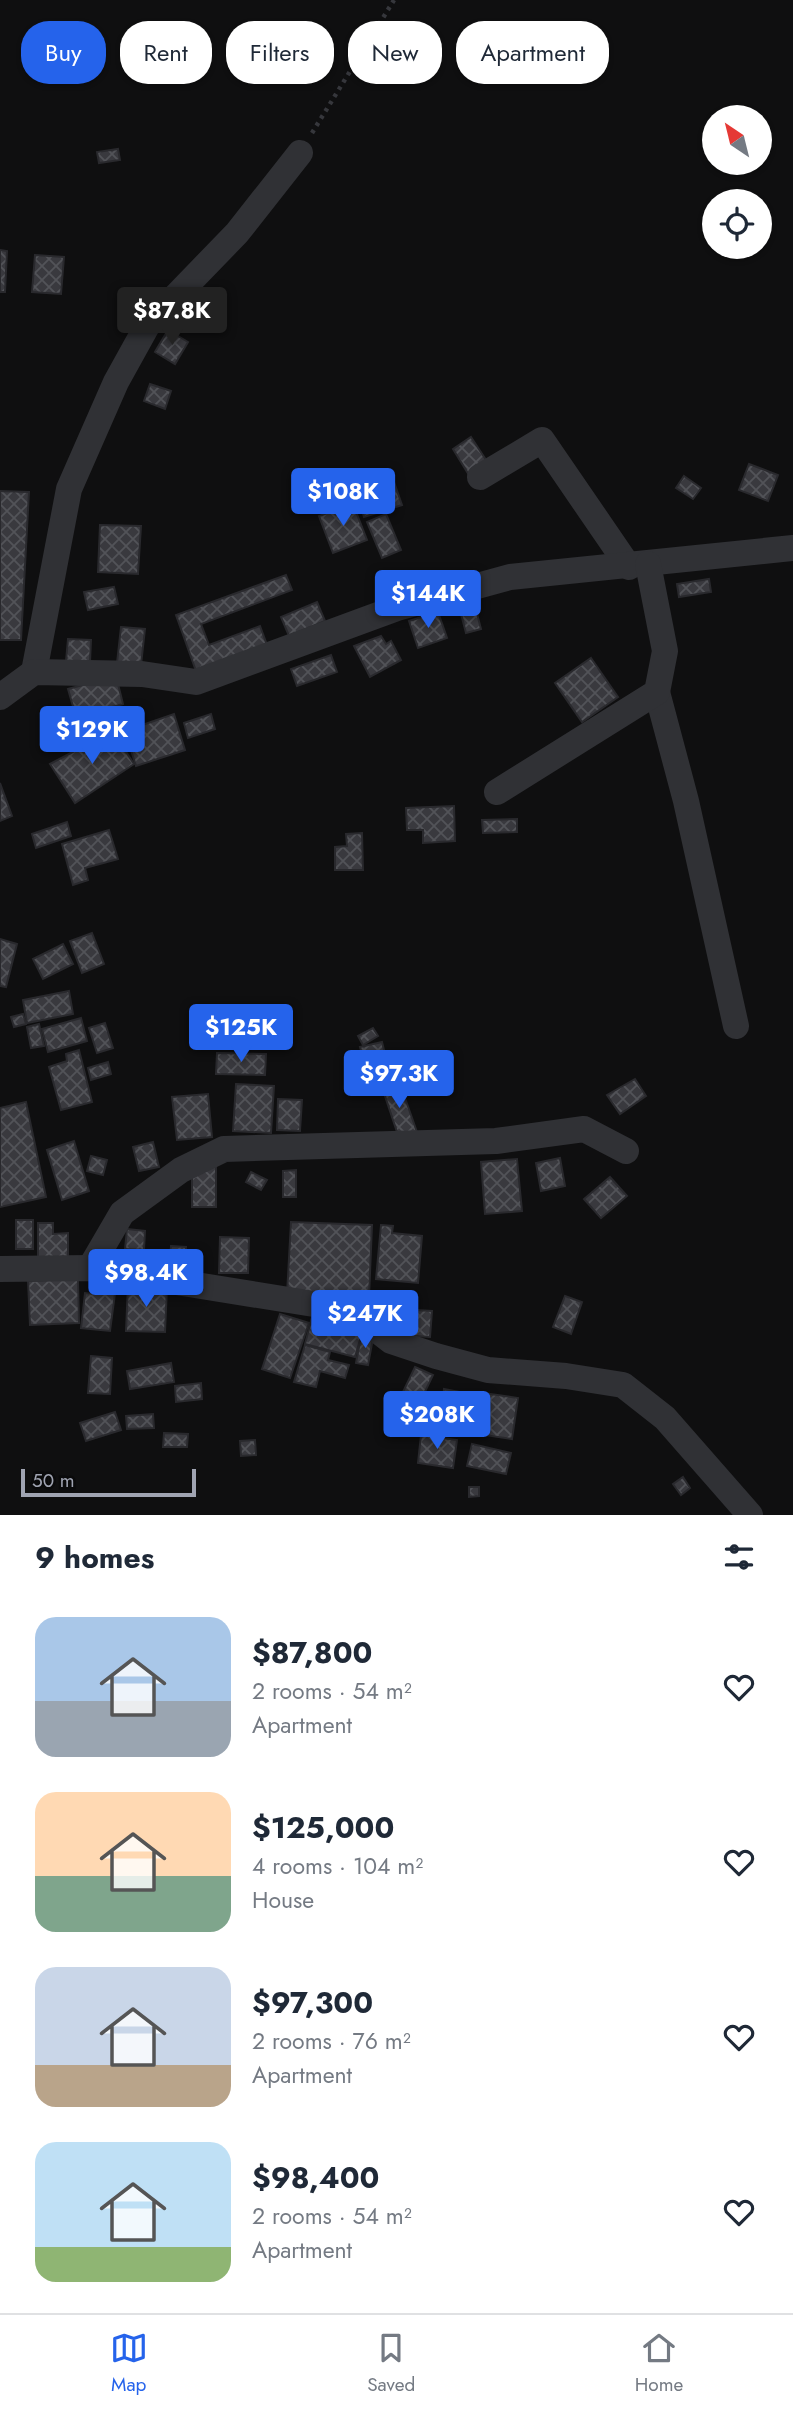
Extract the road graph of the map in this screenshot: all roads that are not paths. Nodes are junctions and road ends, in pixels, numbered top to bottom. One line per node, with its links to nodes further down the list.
1 (300, 153): 5 (street)
2 (480, 477): 4 (street)
3 (793, 548): 4 (street)
4 (639, 566): 5 (street); 6 (street)
5 (34, 672): 7 (street)
6 (657, 692): 8 (street); 9 (street)
7 (0, 697)
8 (497, 793)
9 (736, 1026)
10 (626, 1150): 11 (street)
11 (90, 1268): 12 (street); 13 (street)
12 (0, 1269)
13 (750, 1515)

